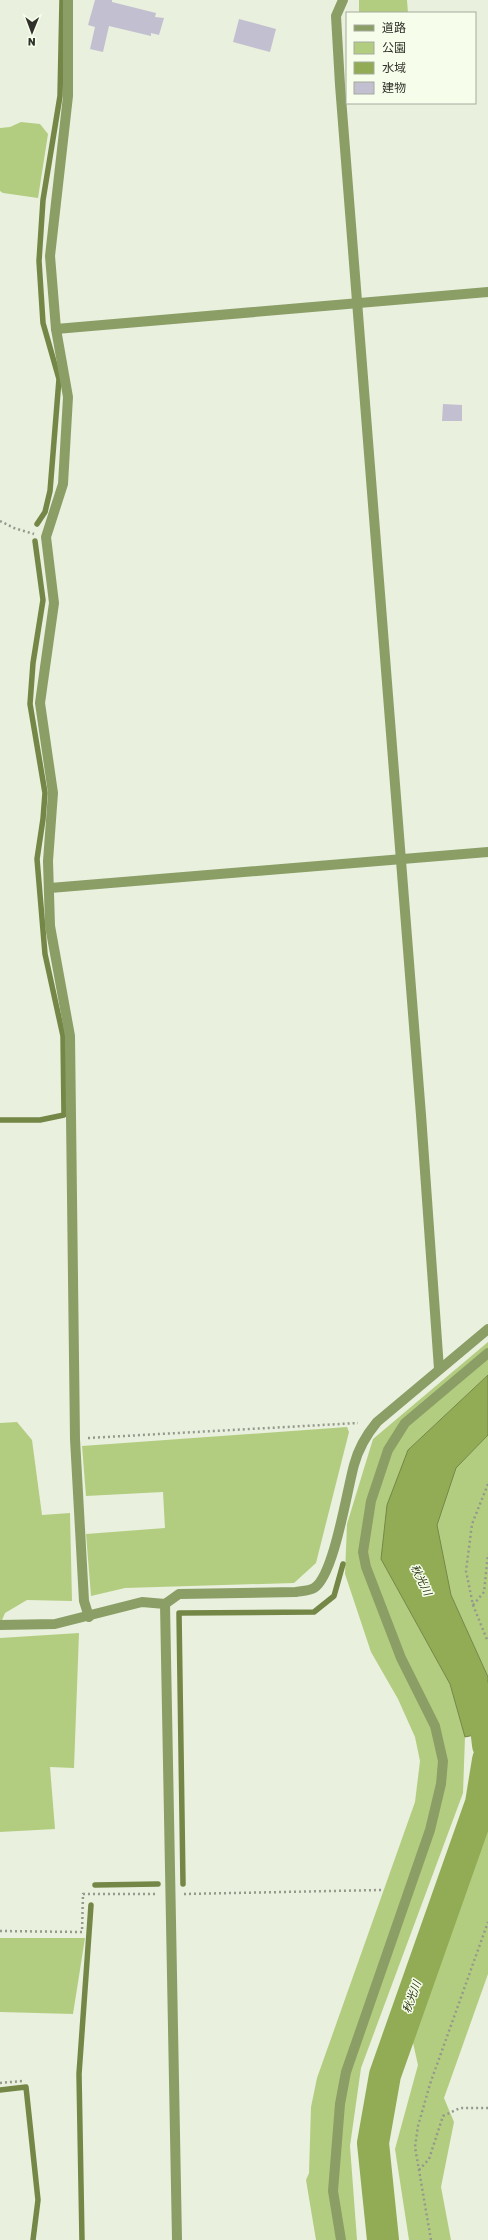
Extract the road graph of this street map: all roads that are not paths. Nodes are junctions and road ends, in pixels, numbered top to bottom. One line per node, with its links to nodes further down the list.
1 (68, 0): 5 (street)
2 (342, 0): 4 (street)
3 (488, 292): 4 (street)
4 (356, 303): 5 (street); 7 (street)
5 (56, 328): 8 (street)
6 (488, 852): 7 (street)
7 (400, 859): 8 (street); 11 (street)
8 (50, 888): 13 (street)
9 (488, 1329): 11 (street)
10 (488, 1353): 16 (street)
11 (439, 1369): 12 (street)
12 (165, 1604): 13 (street); 15 (street)
13 (89, 1617): 14 (street)
14 (0, 1625)
15 (177, 2240)
16 (341, 2240)

